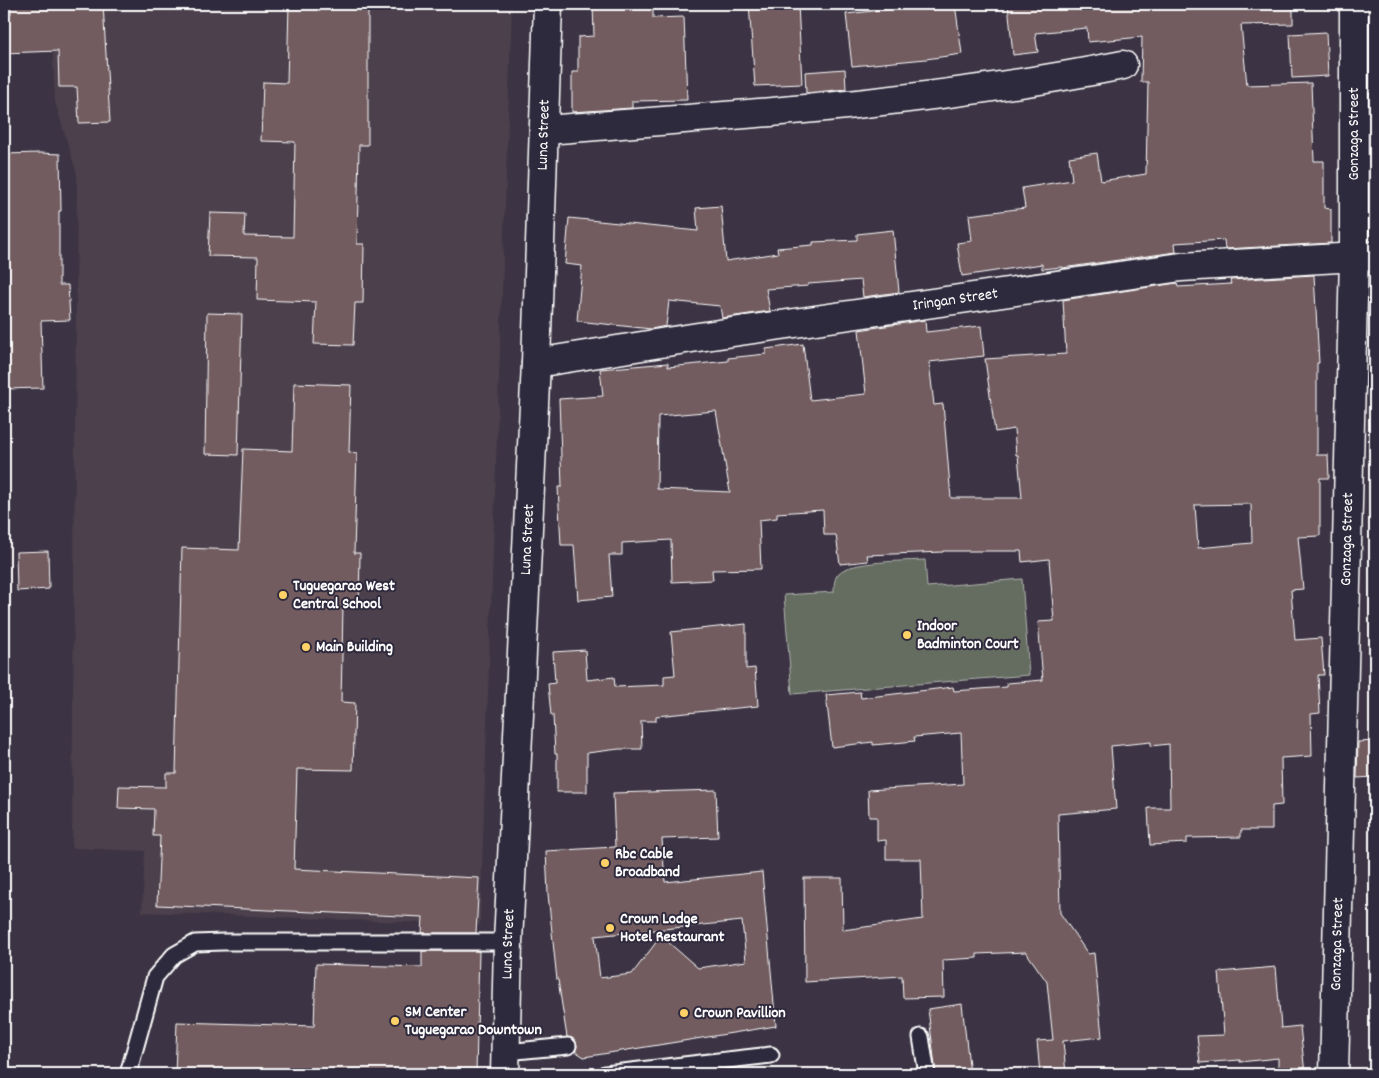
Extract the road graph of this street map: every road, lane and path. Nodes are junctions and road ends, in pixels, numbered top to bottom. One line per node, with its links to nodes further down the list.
1 (548, 4): 4 (street, Luna Street)
2 (1354, 4): 5 (street, Gonzaga Street)
3 (1123, 64): 4 (street)
4 (544, 130): 6 (street, Luna Street)
5 (1365, 256): 6 (street, Iringan Street); 15 (street, Gonzaga Street)
6 (536, 363): 7 (street, Luna Street)
7 (508, 942): 11 (street, Luna Street); 12 (lane)
8 (921, 1037): 14 (lane)
9 (568, 1046): 11 (lane)
10 (771, 1055): 13 (lane)
11 (505, 1063)
12 (128, 1074)
13 (605, 1074)
14 (927, 1074)
15 (1334, 1074)

